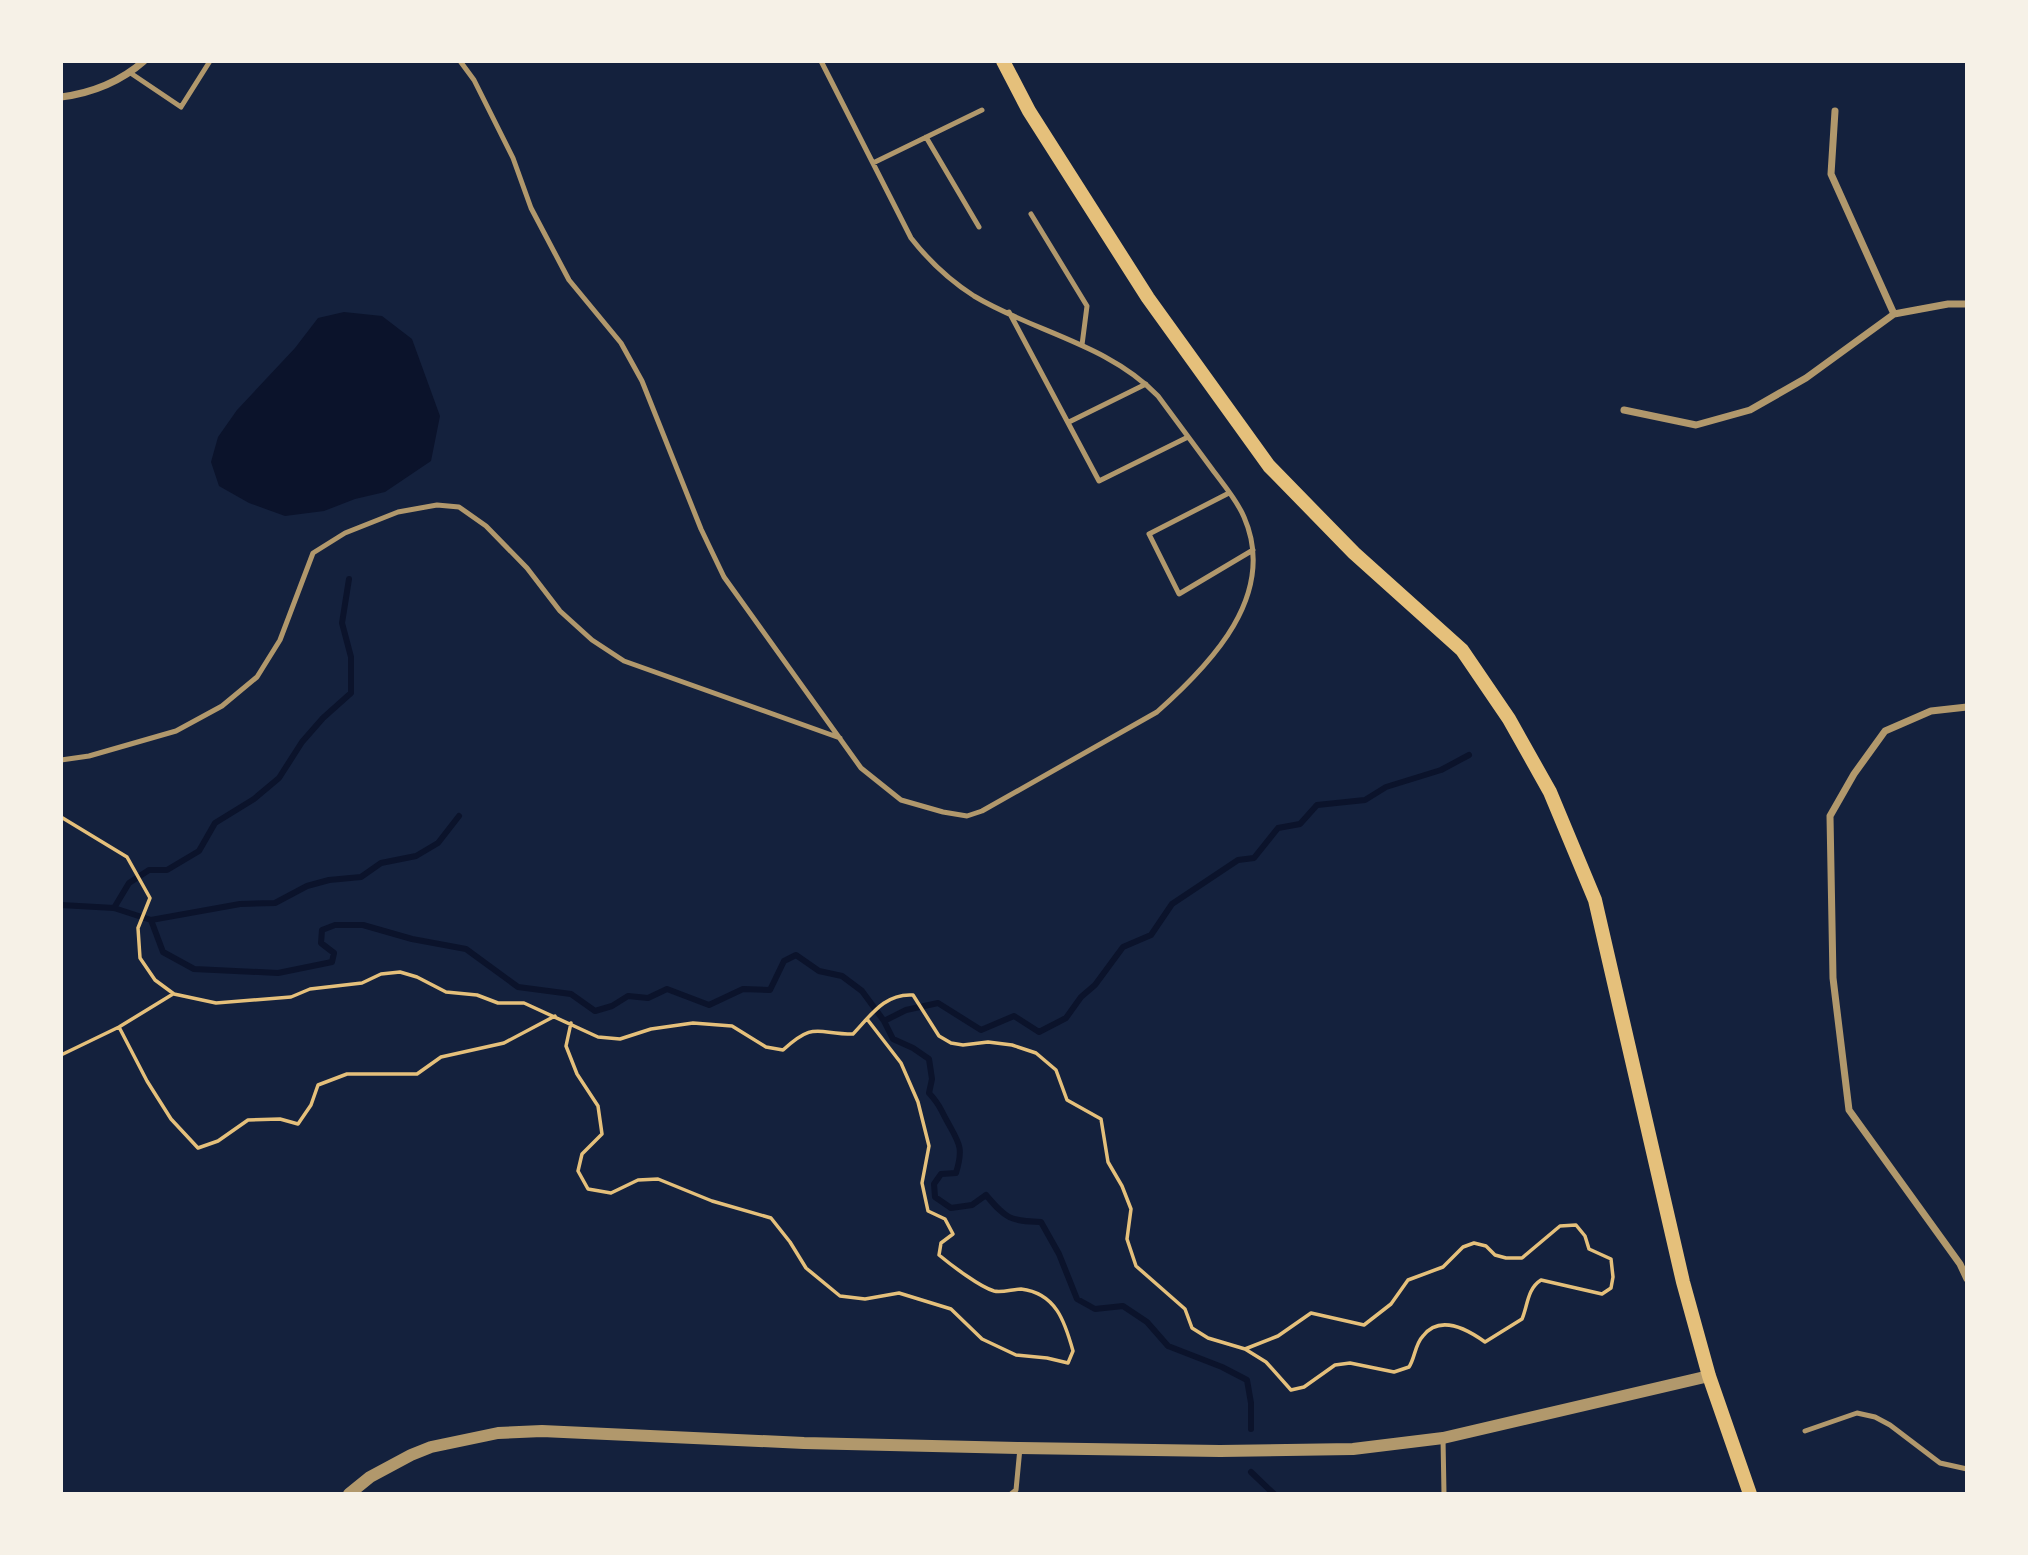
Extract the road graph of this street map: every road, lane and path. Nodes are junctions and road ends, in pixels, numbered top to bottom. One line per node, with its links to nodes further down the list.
1 (144, 61): 6 (street)
2 (210, 61): 6 (lane)
3 (460, 61): 25 (lane)
4 (821, 61): 11 (lane)
5 (1003, 61): 36 (main road)
6 (129, 72): 7 (street)
7 (61, 97)
8 (982, 110): 10 (lane)
9 (1835, 111): 16 (street)
10 (926, 137): 11 (lane); 13 (lane)
11 (873, 163): 15 (lane)
12 (1031, 214): 17 (lane)
13 (979, 228)
14 (1967, 304): 16 (street)
15 (1009, 312): 17 (lane); 20 (lane)
16 (1894, 314): 19 (street)
17 (1082, 345): 18 (lane)
18 (1146, 384): 20 (lane); 21 (lane)
19 (1624, 410)
20 (1069, 422): 21 (lane)
21 (1188, 437): 22 (lane)
22 (1229, 493): 23 (lane); 23 (lane)
23 (1253, 550): 25 (lane)
24 (1967, 707): 34 (street)
25 (840, 738): 26 (lane)
26 (61, 760)
27 (61, 817): 28 (path)
28 (174, 994): 29 (path); 32 (path)
29 (555, 1016): 31 (path); 32 (path)
30 (868, 1019): 31 (path); 31 (path); 35 (path)
31 (571, 1023)
32 (119, 1027): 33 (path)
33 (61, 1055)
34 (1967, 1279)
35 (1245, 1349): 35 (path)
36 (1709, 1376): 38 (street); 44 (main road)
37 (1805, 1431): 40 (lane)
38 (1443, 1438): 39 (street); 43 (lane)
39 (1020, 1448): 41 (street); 42 (lane)
40 (1967, 1469)
41 (349, 1494)
42 (1011, 1494)
43 (1444, 1494)
44 (1751, 1494)

